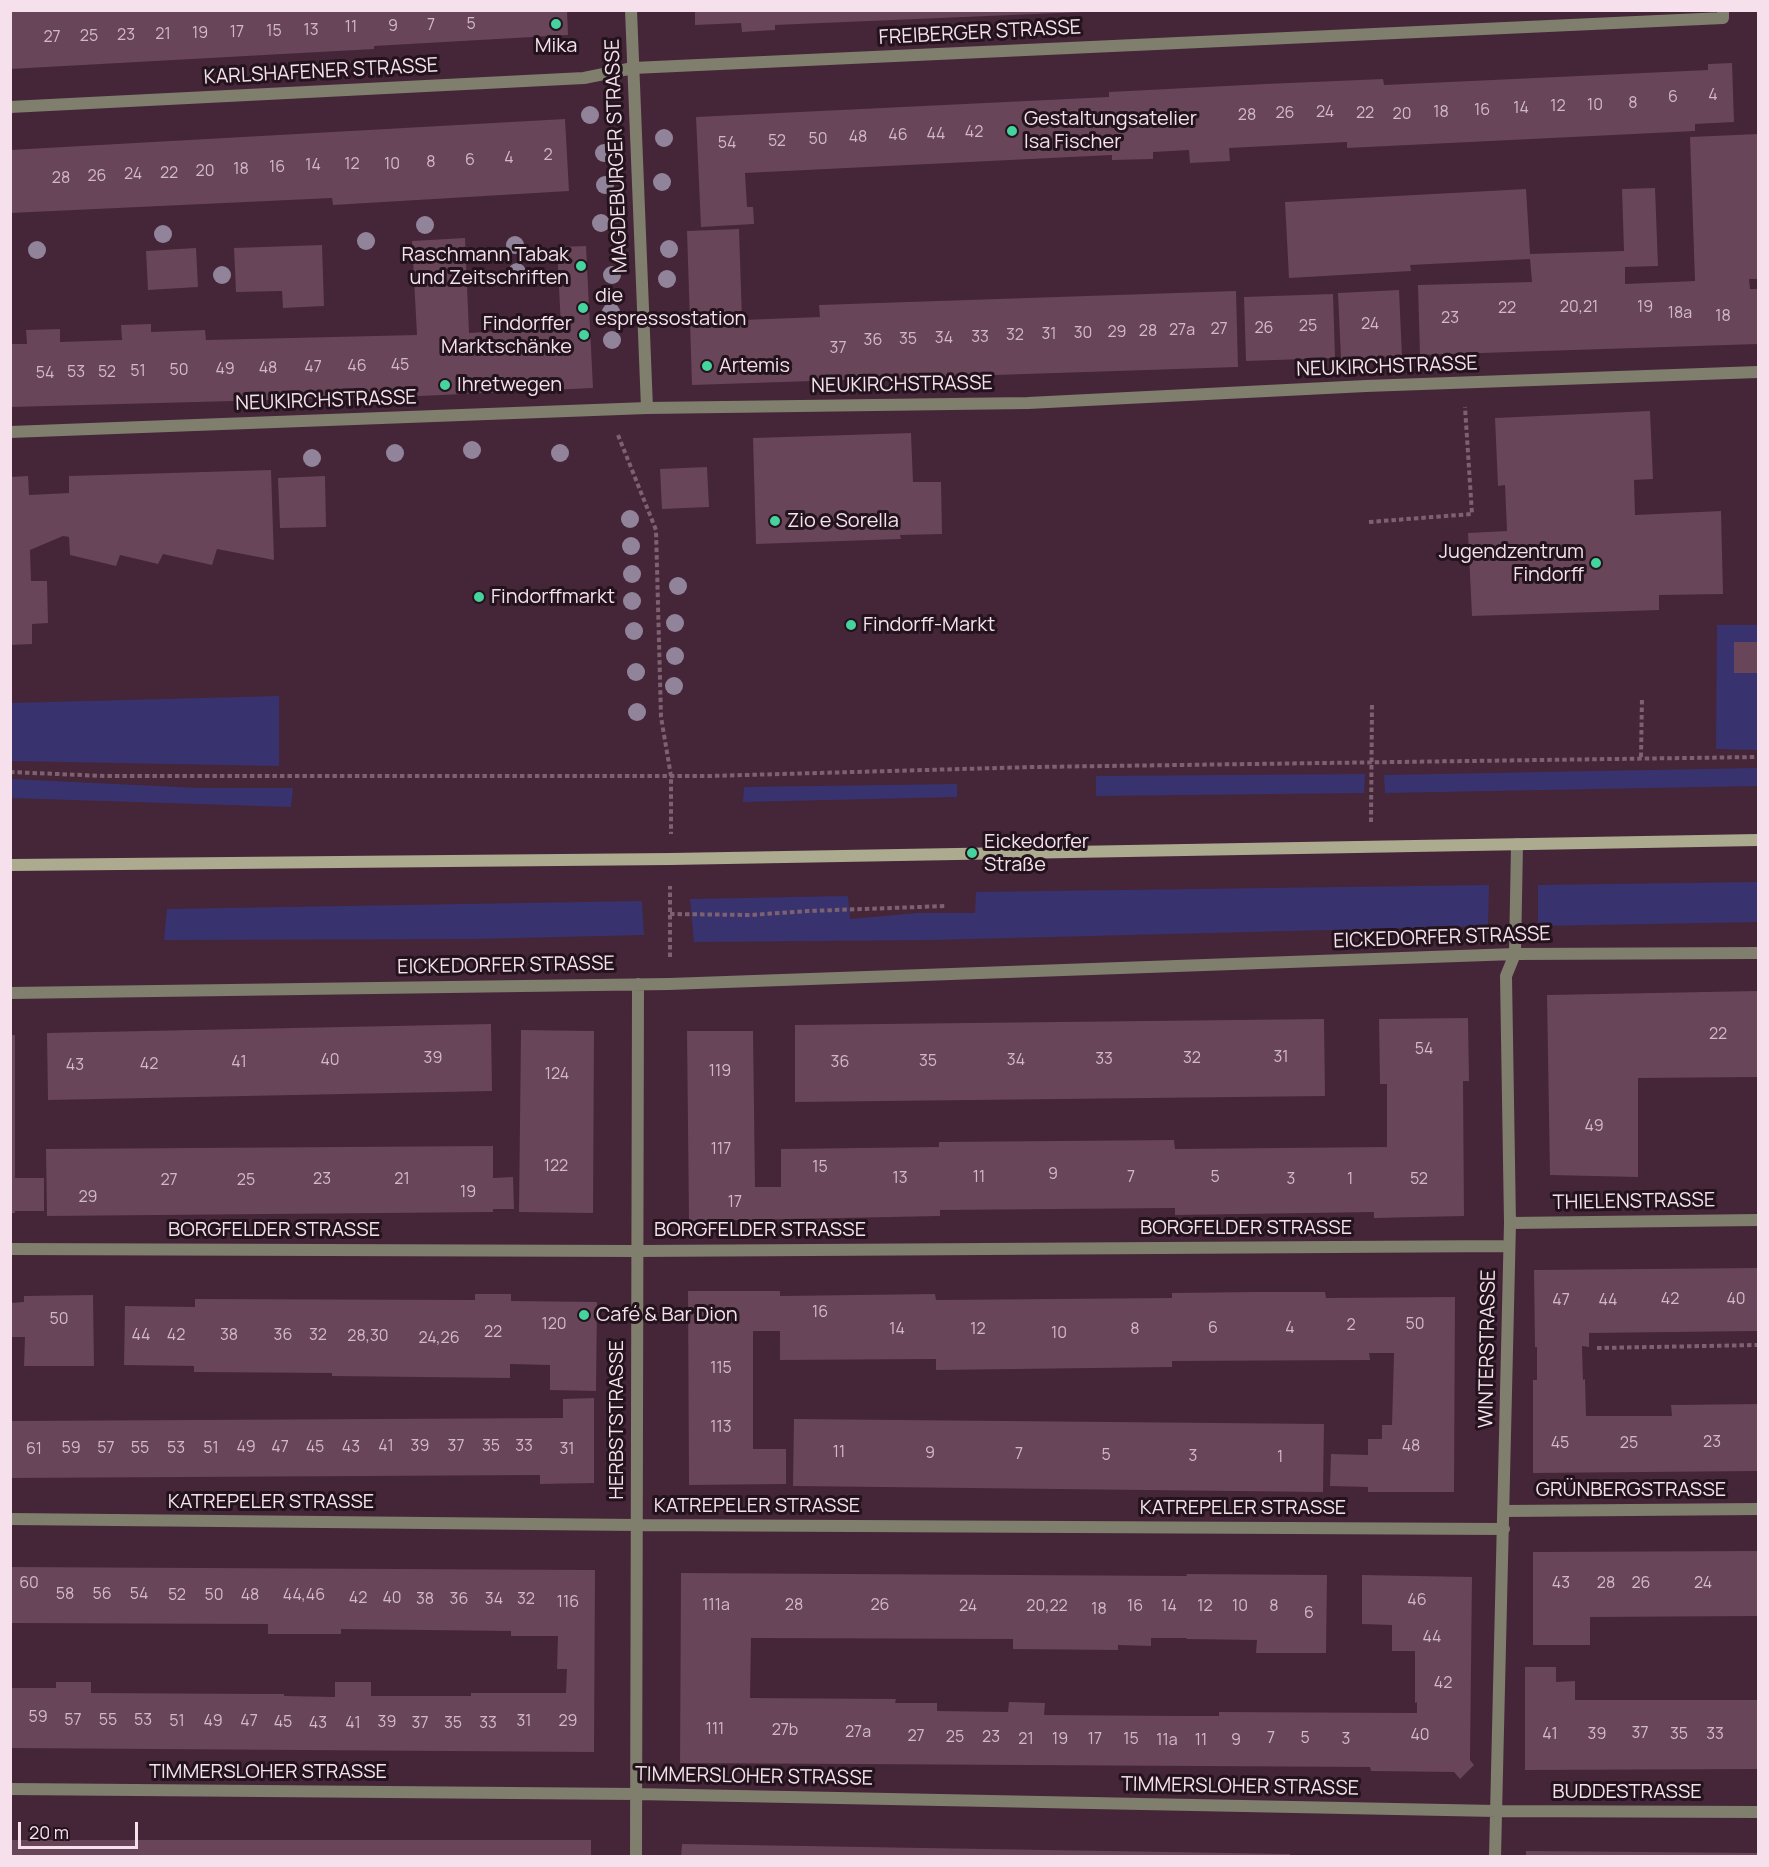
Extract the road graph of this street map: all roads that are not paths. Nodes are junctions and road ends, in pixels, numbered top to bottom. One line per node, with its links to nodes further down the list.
1 (631, 10): 3 (street, MAGDEBURGER STRASSE)
2 (1723, 14): 3 (street, FREIBERGER STRASSE)
3 (633, 68): 4 (street, KARLSHAFENER STRASSE); 6 (street, MAGDEBURGER STRASSE)
4 (10, 107)
5 (1758, 372): 6 (street, NEUKIRCHSTRASSE)
6 (647, 408): 7 (street, NEUKIRCHSTRASSE)
7 (10, 432)
8 (1758, 840): 9 (main road)
9 (1517, 844): 10 (main road); 12 (street, WINTERSTRASSE)
10 (10, 865)
11 (1758, 953): 12 (street, EICKEDORFER STRASSE)
12 (1515, 954): 13 (street, EICKEDORFER STRASSE); 16 (street, WINTERSTRASSE)
13 (638, 984): 14 (street, EICKEDORFER STRASSE); 19 (street, HERBSTSTRASSE)
14 (10, 993)
15 (1758, 1220): 16 (street, THIELENSTRASSE)
16 (1510, 1223): 17 (street, WINTERSTRASSE)
17 (1509, 1245): 19 (street, BORGFELDER STRASSE); 21 (street, WINTERSTRASSE)
18 (10, 1249): 19 (street, BORGFELDER STRASSE)
19 (637, 1251): 23 (street, HERBSTSTRASSE)
20 (1758, 1509): 21 (street, GRÜNBERGSTRASSE)
21 (1504, 1511): 24 (street, WINTERSTRASSE)
22 (10, 1519): 23 (street, KATREPELER STRASSE)
23 (637, 1525): 24 (street, KATREPELER STRASSE); 26 (street, HERBSTSTRASSE)
24 (1504, 1529): 27 (street, WINTERSTRASSE)
25 (10, 1789): 26 (street, TIMMERSLOHER STRASSE)
26 (637, 1794): 27 (street, TIMMERSLOHER STRASSE); 29 (street, HERBSTSTRASSE)
27 (1496, 1811): 28 (street, BUDDESTRASSE); 30 (street, WINTERSTRASSE)
28 (1758, 1812)
29 (636, 1857)
30 (1494, 1857)

